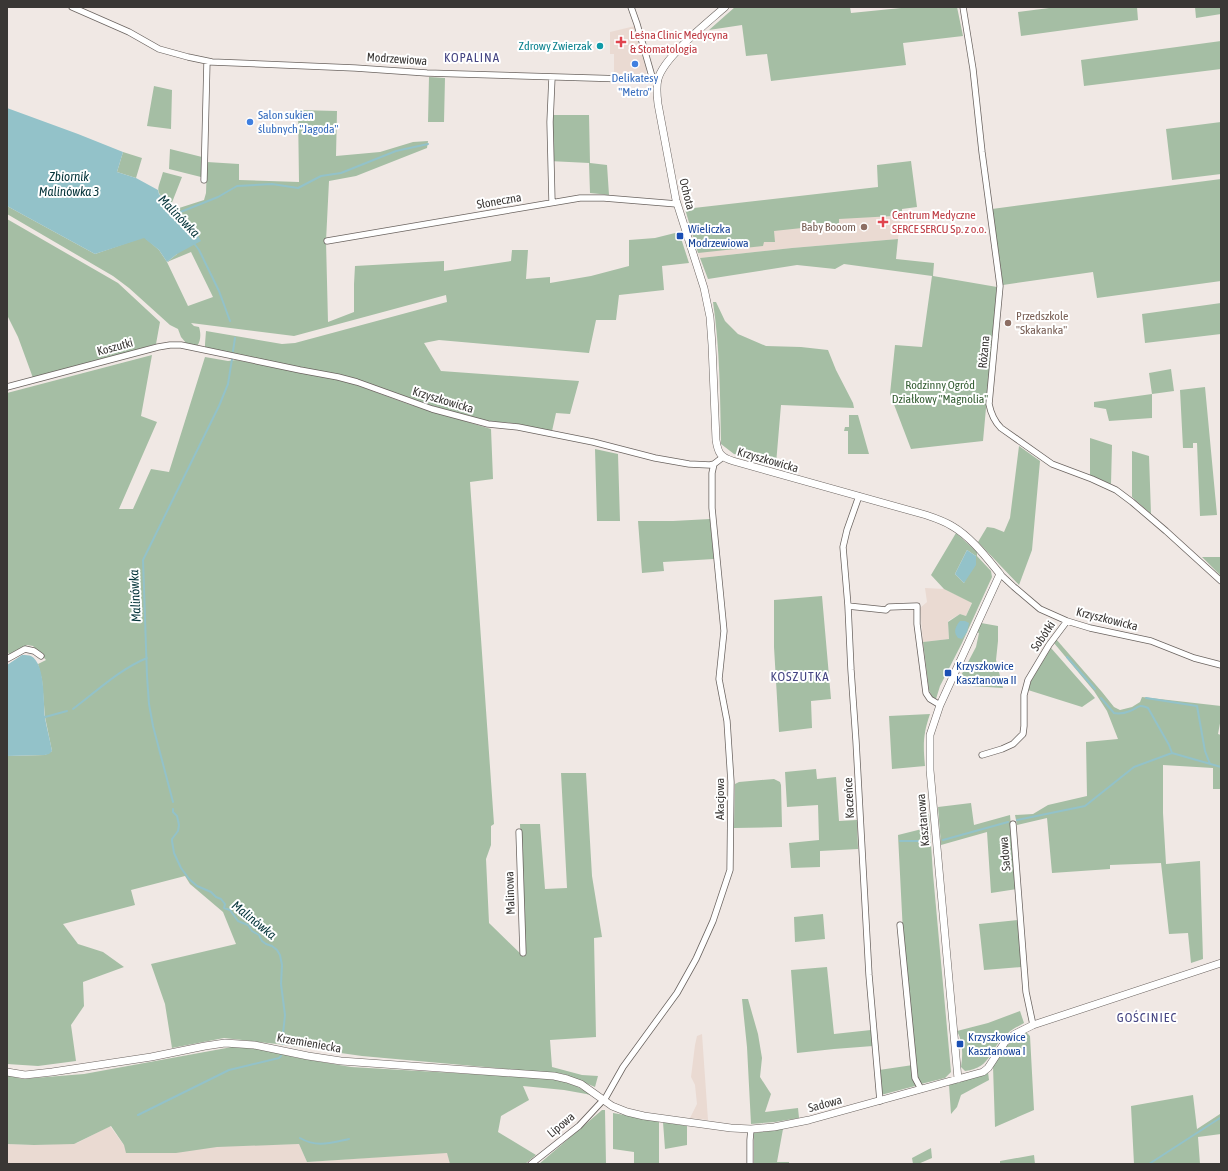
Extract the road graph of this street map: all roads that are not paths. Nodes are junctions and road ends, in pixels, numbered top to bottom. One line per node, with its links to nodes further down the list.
1 (72, 7): 5 (street, Modrzewiowa)
2 (631, 7): 7 (street)
3 (725, 7): 7 (street, Ochota)
4 (963, 7): 18 (street, Różana)
5 (207, 62): 6 (street, Modrzewiowa); 8 (street)
6 (552, 77): 7 (street, Modrzewiowa); 9 (street)
7 (655, 80): 10 (street, Ochota)
8 (204, 180)
9 (552, 202): 10 (street, Słoneczna); 11 (street, Słoneczna)
10 (677, 204): 14 (street, Ochota)
11 (327, 241)
12 (229, 356): 13 (street, Koszutki); 15 (street, Krzyszkowicka)
13 (7, 387)
14 (723, 457): 15 (street, Krzyszkowicka); 16 (street, Krzyszkowicka)
15 (714, 464): 35 (street, Akacjowa)
16 (859, 496): 17 (street, Krzyszkowicka); 19 (street, Kaczeńce)
17 (1000, 574): 20 (street, Krzyszkowicka); 24 (street, Kasztanowa)
18 (1221, 581)
19 (848, 606): 24 (street); 36 (street, Kaczeńce)
20 (1067, 621): 23 (street, Krzyszkowicka); 25 (street, Sobótki)
21 (42, 656): 22 (street)
22 (7, 659)
23 (1221, 665)
24 (940, 705): 33 (street, Kasztanowa)
25 (982, 755)
26 (1014, 824): 31 (street, Sadowa)
27 (519, 832): 29 (street, Malinowa)
28 (900, 924): 34 (street)
29 (523, 953)
30 (1221, 963): 31 (street, Sadowa)
31 (1033, 1025): 33 (street, Sadowa)
32 (7, 1072): 35 (street, Krzemieniecka)
33 (958, 1079): 34 (street, Sadowa)
34 (921, 1089): 36 (street, Sadowa)
35 (603, 1100): 37 (street, Sadowa); 38 (street, Lipowa)
36 (880, 1101): 37 (street, Sadowa)
37 (751, 1129): 39 (street)
38 (531, 1164)
39 (750, 1164)

